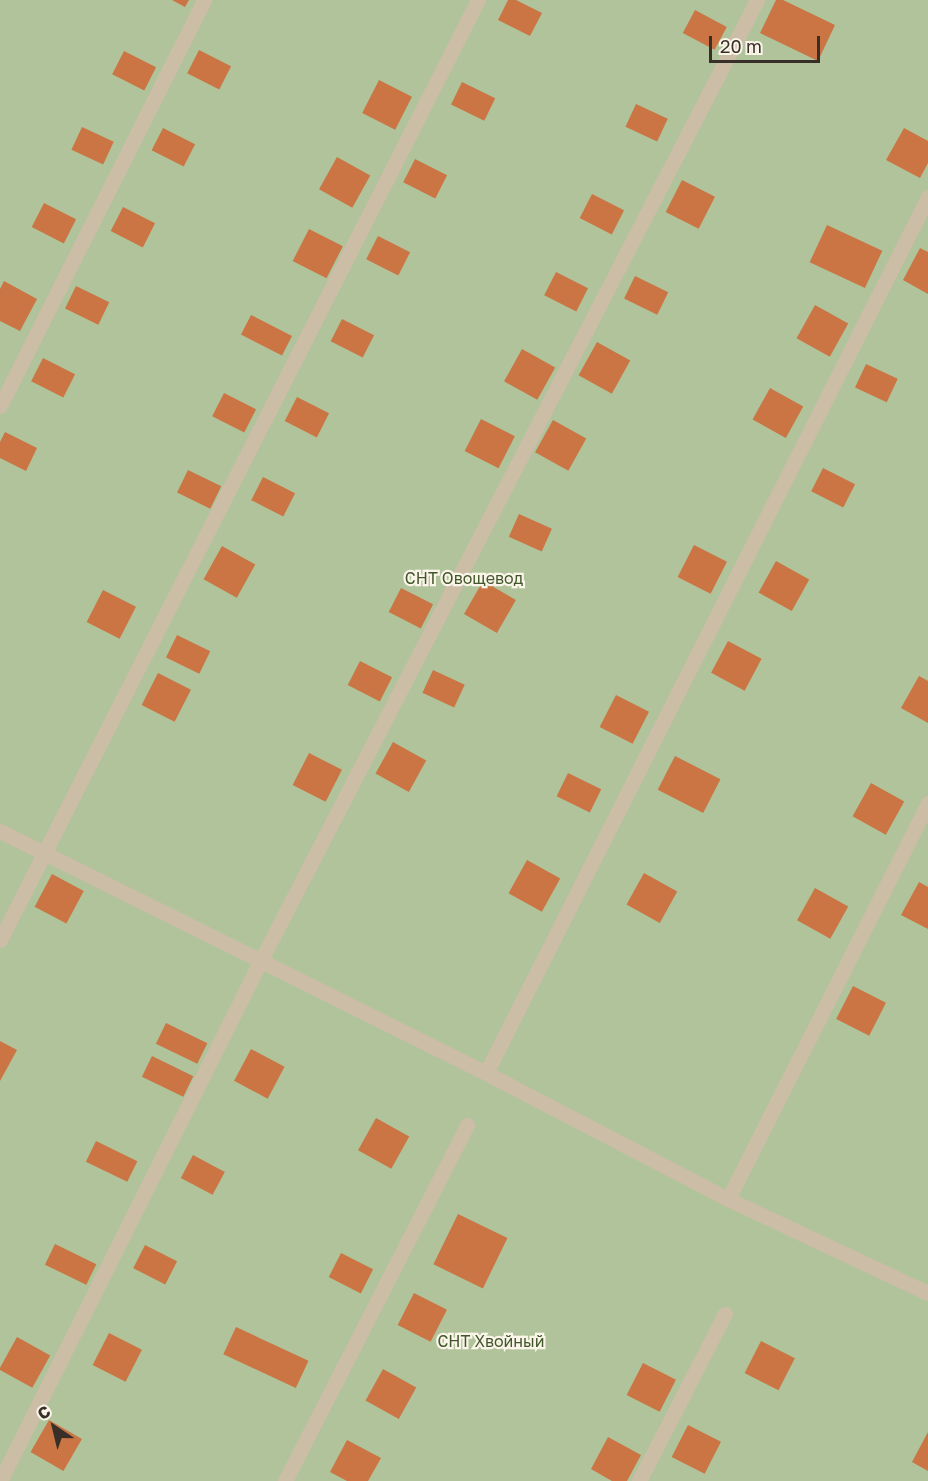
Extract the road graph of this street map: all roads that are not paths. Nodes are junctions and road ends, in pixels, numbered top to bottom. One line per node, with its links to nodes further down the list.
1 (204, 0): 5 (street)
2 (478, 0): 8 (street)
3 (757, 0): 10 (street)
4 (928, 197): 11 (street)
5 (0, 406)
6 (928, 803): 13 (street)
7 (0, 831): 8 (street)
8 (43, 854): 9 (street); 10 (street)
9 (0, 940)
10 (260, 962): 11 (street); 16 (street)
11 (486, 1073): 13 (street)
12 (467, 1125): 17 (street)
13 (728, 1199): 14 (street)
14 (928, 1293)
15 (725, 1314): 18 (street)
16 (0, 1481)
17 (285, 1481)
18 (639, 1481)

